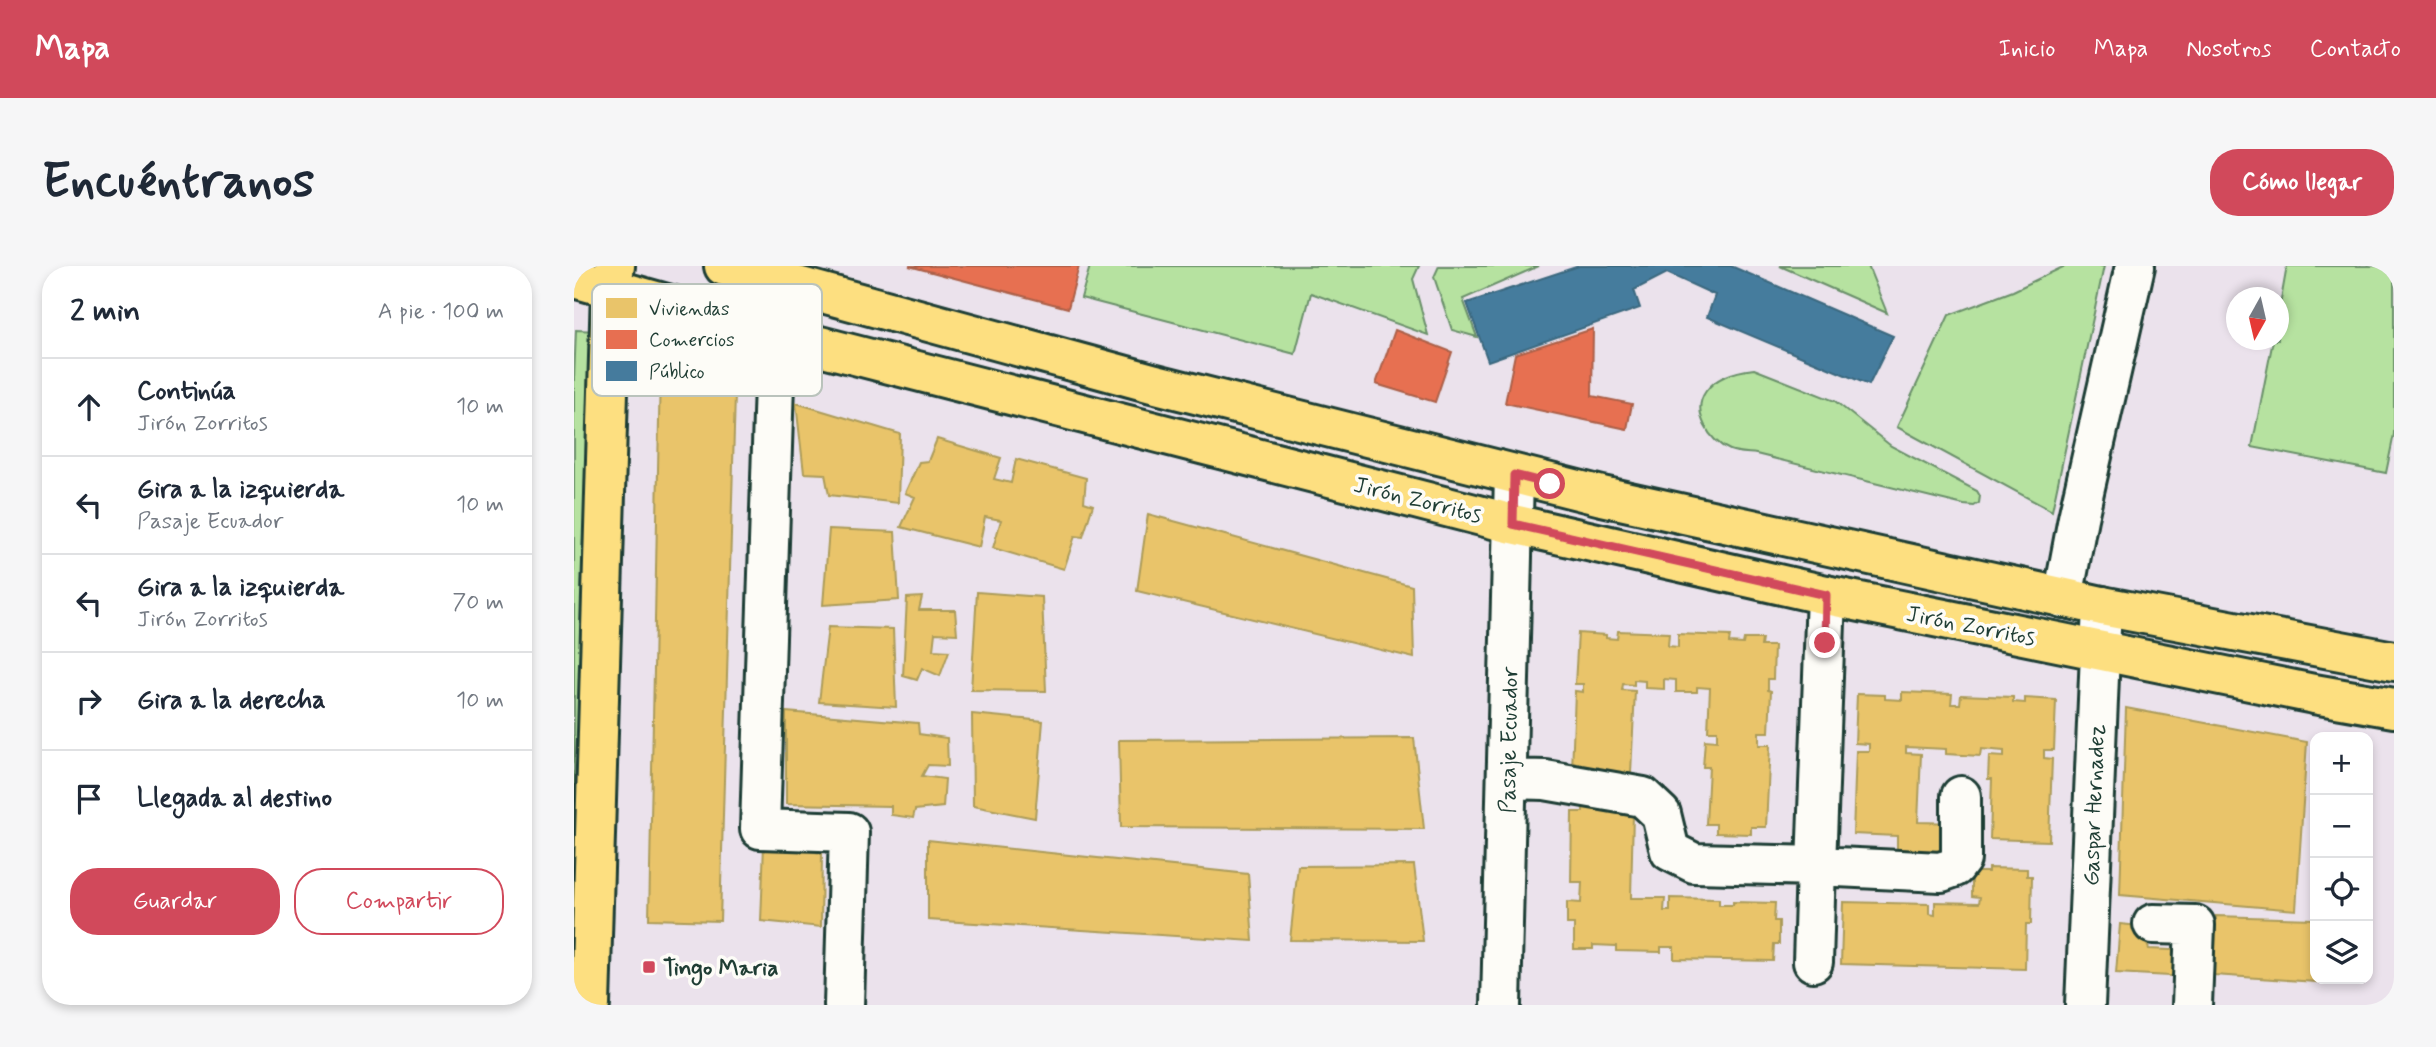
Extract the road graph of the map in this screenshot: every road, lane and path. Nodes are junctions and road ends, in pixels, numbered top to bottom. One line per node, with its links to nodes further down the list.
1 (724, 266): 6 (main road, Jirón Zorritos)
2 (2135, 266): 14 (street)
3 (613, 277): 4 (main road, Jirón Zorritos); 5 (main road, Jirón Zorritos)
4 (574, 278)
5 (633, 284)
6 (790, 284)
7 (822, 293): 11 (main road, Jirón Zorritos)
8 (822, 347): 12 (main road, Jirón Zorritos)
9 (609, 396): 25 (main road)
10 (774, 396): 27 (street)
11 (1514, 475): 12 (street, Pasaje Ecuador); 14 (main road, Jirón Zorritos)
12 (1513, 524): 13 (main road, Jirón Zorritos); 19 (street, Pasaje Ecuador)
13 (1826, 595): 16 (main road, Jirón Zorritos); 21 (street)
14 (2063, 598): 15 (main road, Jirón Zorritos)
15 (2102, 606): 16 (street, Gaspar Hernadez); 17 (main road, Jirón Zorritos)
16 (2100, 651): 18 (main road, Jirón Zorritos); 29 (street, Gaspar Hernadez)
17 (2394, 662)
18 (2394, 708)
19 (1507, 779): 21 (street); 28 (street, Pasaje Ecuador)
20 (1961, 796): 21 (street)
21 (1816, 866): 23 (street)
22 (2153, 924): 30 (street)
23 (1813, 962)
24 (574, 1004): 25 (main road)
25 (590, 1005): 26 (main road)
26 (609, 1005)
27 (844, 1005)
28 (1501, 1005)
29 (2085, 1005)
30 (2201, 1005)

